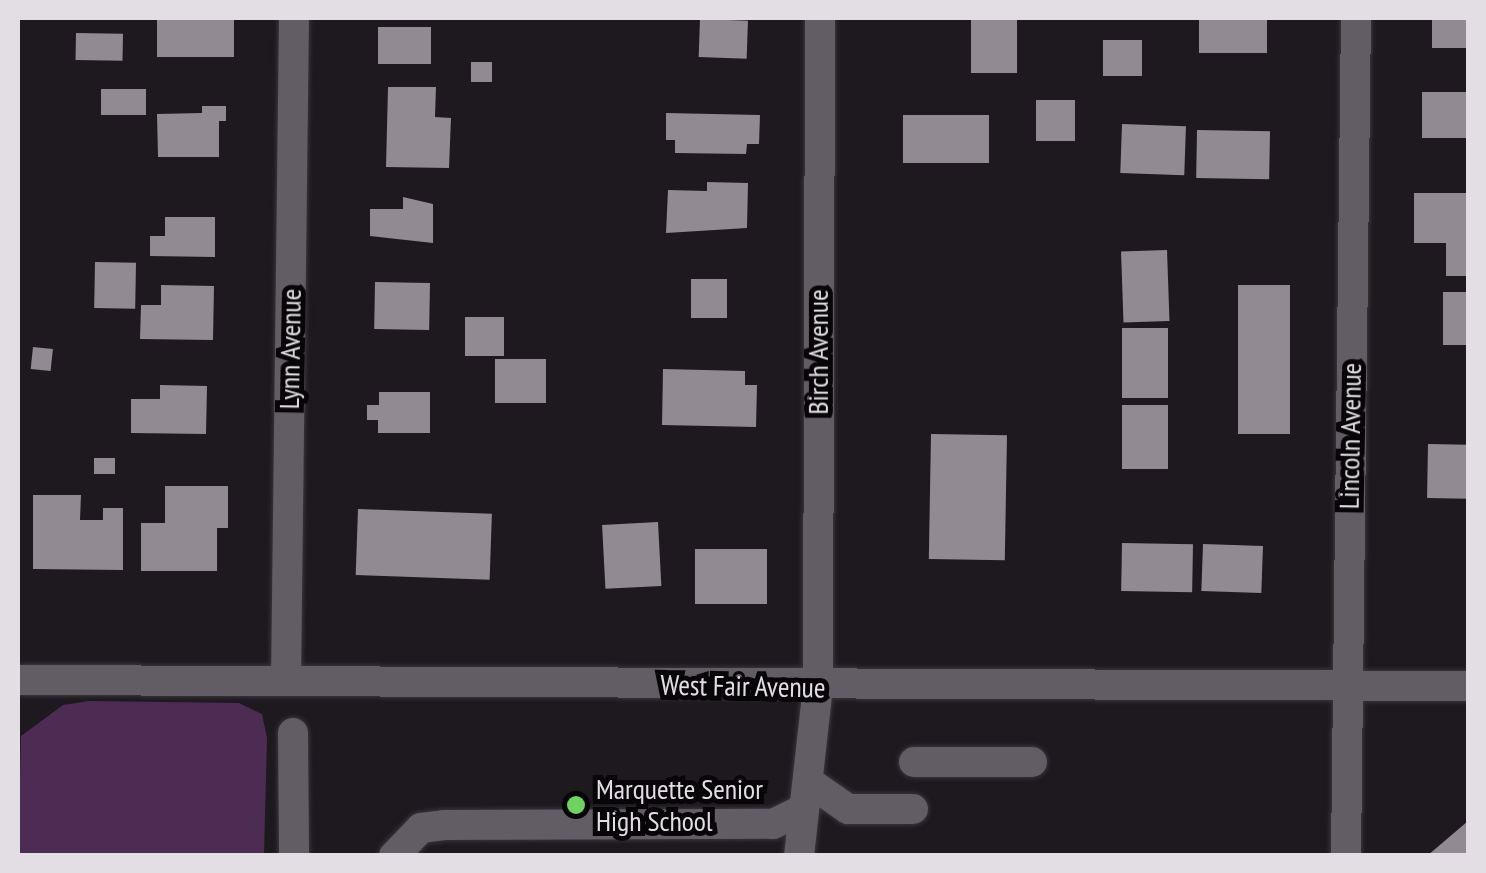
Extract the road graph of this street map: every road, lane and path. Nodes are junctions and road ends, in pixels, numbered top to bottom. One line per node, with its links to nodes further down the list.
1 (294, 18): 5 (street, Lynn Avenue)
2 (820, 18): 8 (street, Birch Avenue)
3 (1356, 18): 6 (street, Lincoln Avenue)
4 (18, 680): 5 (street, West Fair Avenue)
5 (286, 681): 8 (street, West Fair Avenue)
6 (1347, 685): 7 (street, West Fair Avenue); 8 (street, West Fair Avenue); 17 (street, Lincoln Avenue)
7 (1468, 686)
8 (818, 687): 12 (street, Birch Avenue)
9 (293, 733): 14 (street)
10 (914, 762): 11 (street)
11 (1032, 762)
12 (812, 784): 13 (street); 15 (street); 16 (street, Birch Avenue)
13 (914, 809)
14 (294, 856)
15 (394, 856)
16 (799, 856)
17 (1346, 856)

